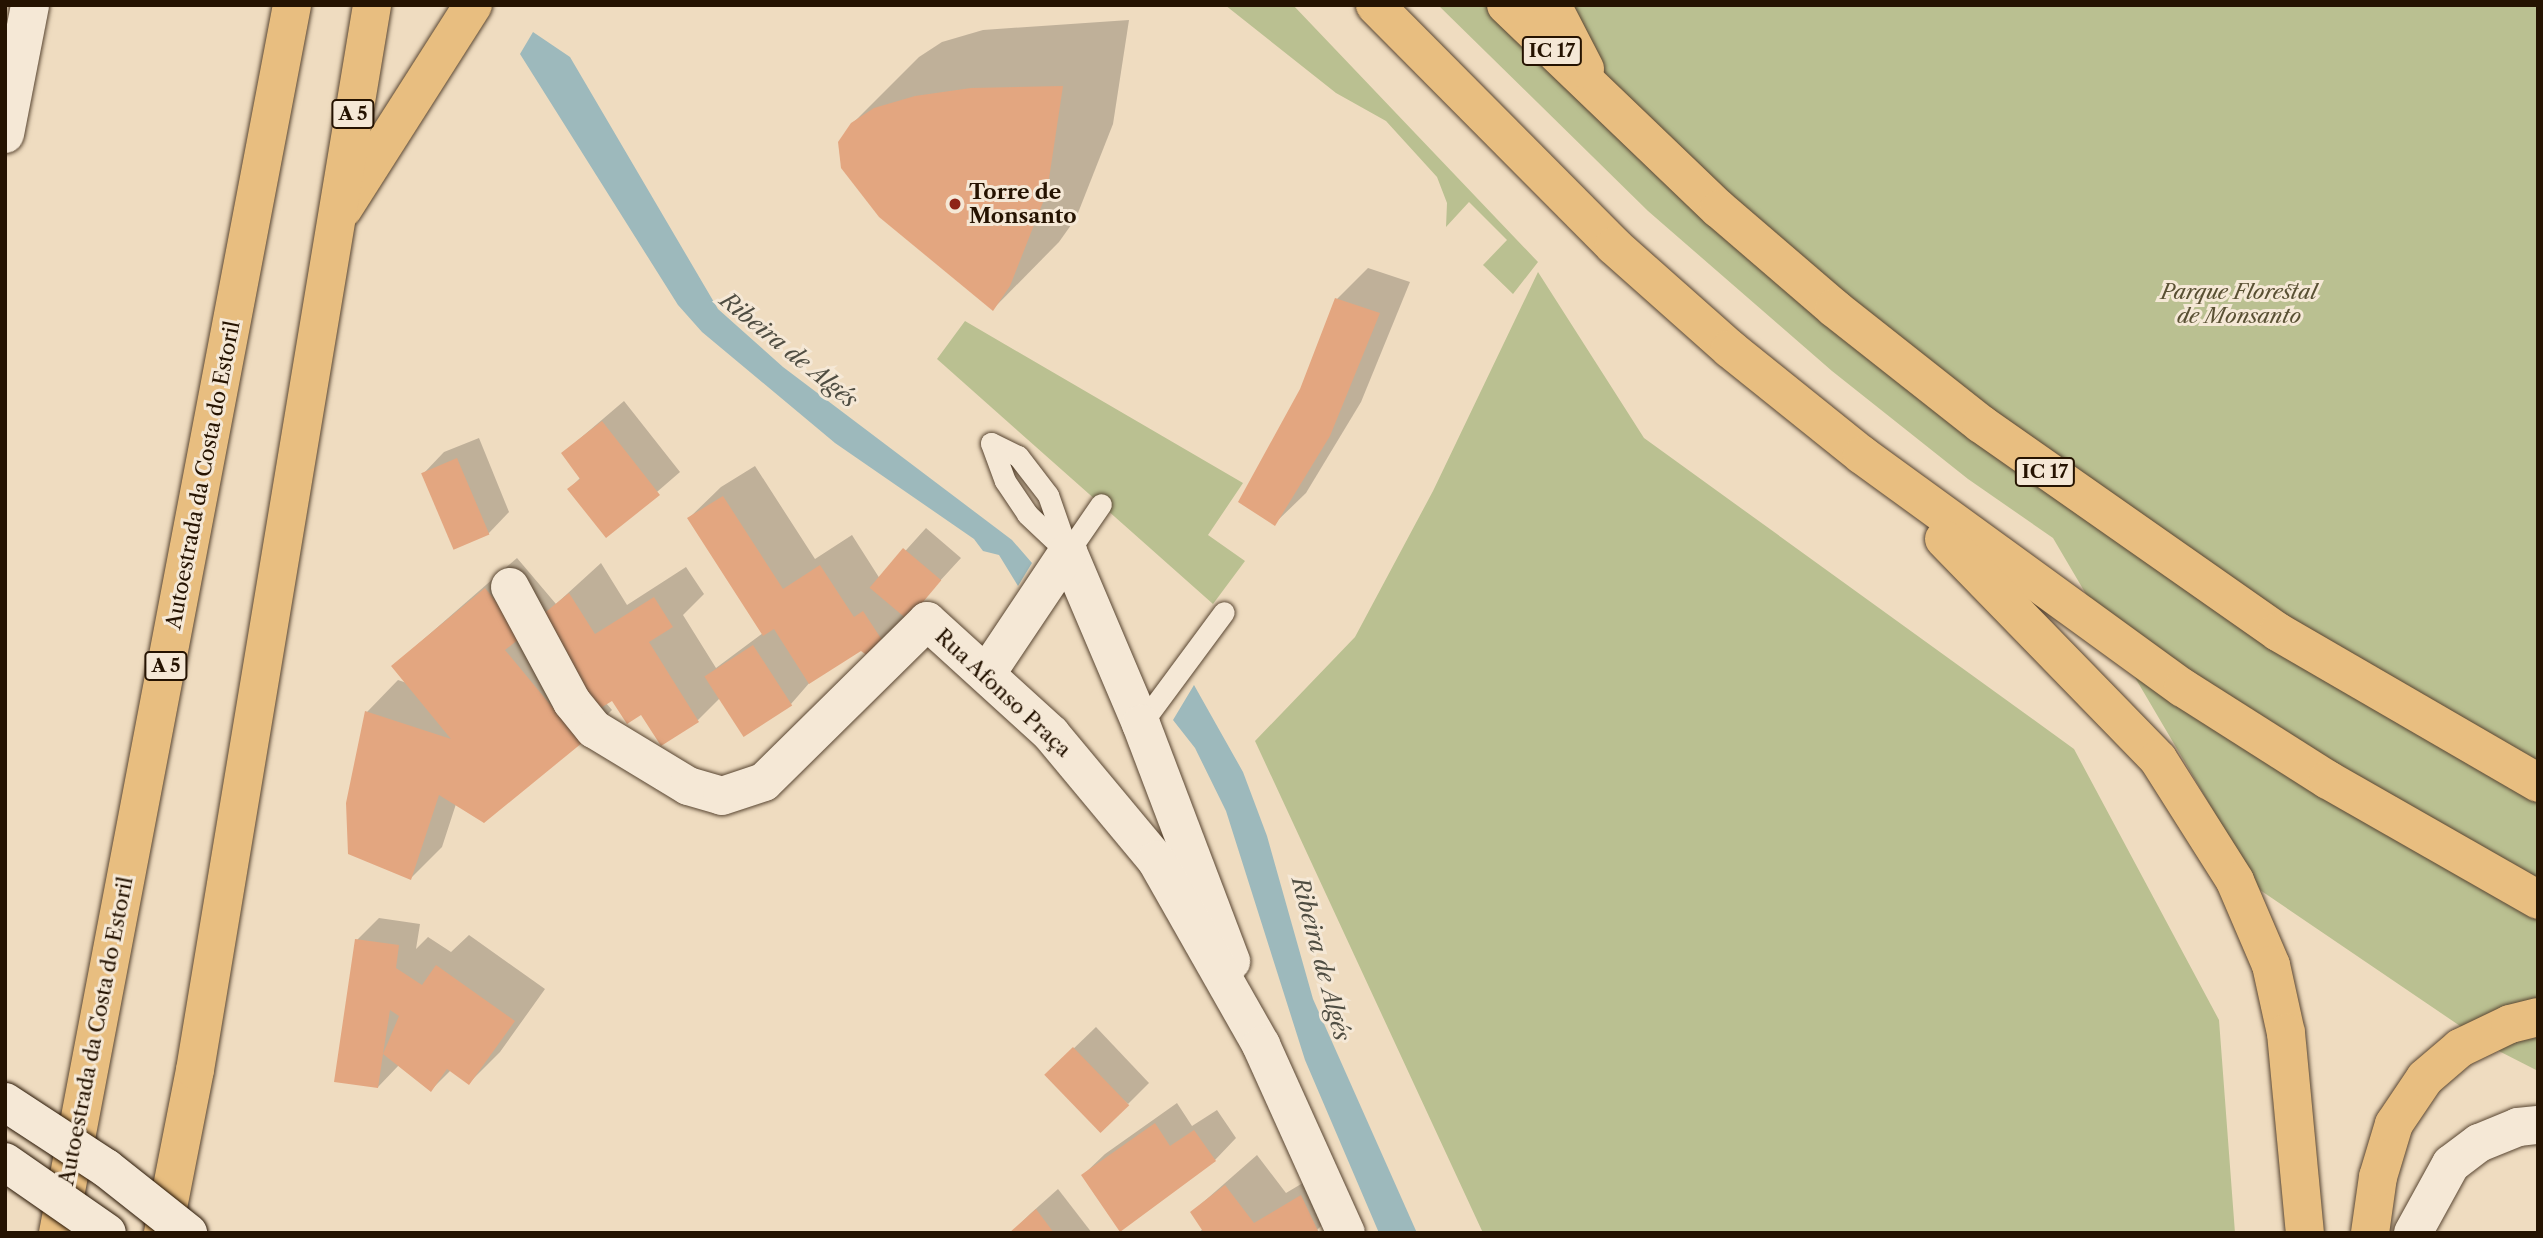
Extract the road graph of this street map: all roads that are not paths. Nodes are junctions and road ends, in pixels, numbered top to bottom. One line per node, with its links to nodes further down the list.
1 (30, 5): 11 (street)
2 (275, 5): 10 (highway)
3 (292, 5): 10 (highway, Autoestrada da Costa do Estoril / A 5)
4 (372, 5): 12 (highway, A 5)
5 (473, 5): 12 (highway)
6 (1375, 5): 14 (highway)
7 (1506, 5): 9 (highway, IC 17)
8 (1552, 5): 9 (highway)
9 (1598, 96): 21 (highway, IC 17)
10 (276, 100): 28 (highway, Autoestrada da Costa do Estoril / A 5)
11 (5, 134)
12 (335, 223): 30 (highway, A 5)
13 (991, 443): 16 (lane)
14 (1861, 455): 22 (highway); 33 (highway)
15 (1101, 504): 16 (lane)
16 (1068, 552): 19 (street); 20 (street)
17 (510, 587): 19 (street, Rua Afonso Praça)
18 (1224, 612): 20 (lane)
19 (987, 673): 24 (street, Rua Afonso Praça)
20 (1141, 723): 24 (street)
21 (2538, 783)
22 (2538, 900)
23 (2538, 1017): 34 (highway)
24 (1261, 1045): 32 (street, Rua Afonso Praça)
25 (5, 1102): 31 (street, bridge)
26 (2538, 1125): 35 (street)
27 (5, 1162): 29 (street, bridge)
28 (58, 1233)
29 (107, 1233)
30 (163, 1233)
31 (188, 1233)
32 (1346, 1233)
33 (2305, 1233)
34 (2370, 1233)
35 (2413, 1233)

